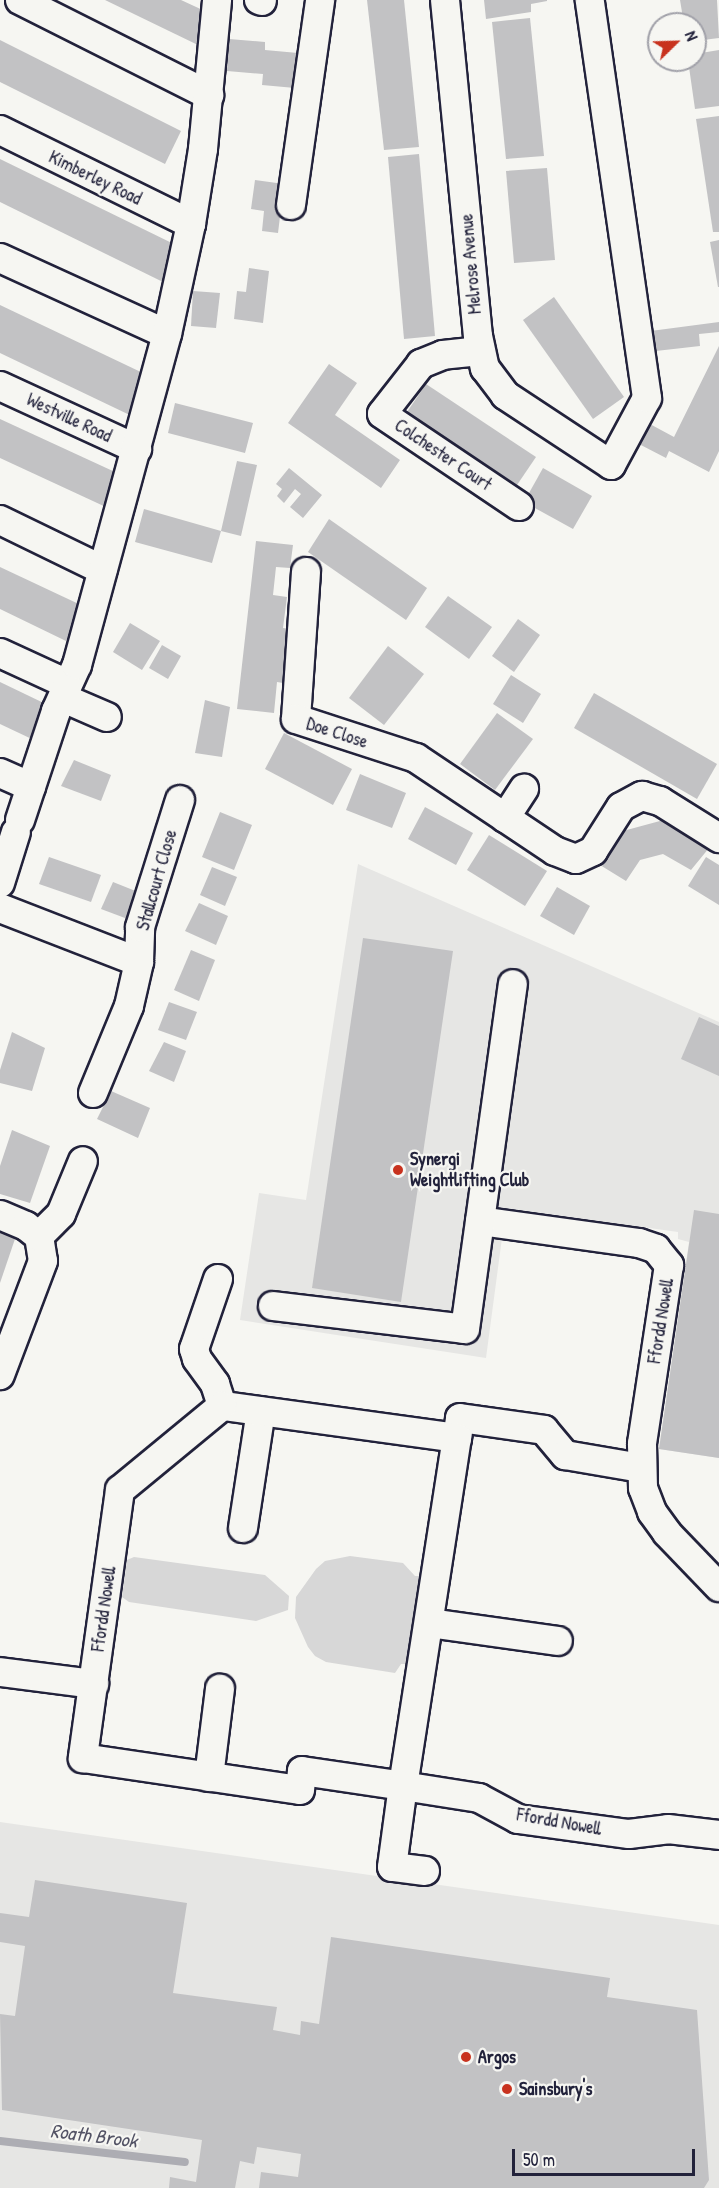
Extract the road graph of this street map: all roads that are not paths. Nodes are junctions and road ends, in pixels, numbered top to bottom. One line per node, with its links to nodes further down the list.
1 (20, 0): 6 (street)
2 (217, 0): 6 (street)
3 (320, 0): 8 (street)
4 (445, 0): 12 (street, Melrose Avenue)
5 (590, 0): 12 (street, Melrose Avenue)
6 (209, 95): 9 (street)
7 (0, 130): 9 (street, Kimberley Road)
8 (291, 206)
9 (191, 224): 11 (street)
10 (0, 258): 11 (street)
11 (167, 334): 14 (street)
12 (480, 351): 15 (street, Colchester Court)
13 (0, 386): 14 (street, Westville Road)
14 (137, 449): 17 (street)
15 (519, 506)
16 (0, 520): 17 (street)
17 (104, 570): 20 (street)
18 (306, 572): 26 (street, Doe Close)
19 (0, 653): 20 (street)
20 (66, 691): 21 (street); 23 (street)
21 (107, 717)
22 (0, 773): 23 (street)
23 (31, 787): 28 (street)
24 (524, 789): 26 (street)
25 (180, 800): 30 (street, Stallcourt Close)
26 (505, 818): 27 (street, Doe Close)
27 (719, 838)
28 (0, 883)
29 (0, 908): 30 (street)
30 (139, 962): 32 (street, Stallcourt Close)
31 (513, 984): 35 (street)
32 (93, 1093)
33 (83, 1161): 36 (street)
34 (0, 1215): 36 (street)
35 (480, 1221): 38 (street); 43 (street, Ffordd Nowell)
36 (39, 1236): 39 (street)
37 (218, 1279): 40 (street)
38 (273, 1306)
39 (0, 1375)
40 (222, 1406): 41 (street); 49 (street, Ffordd Nowell)
41 (261, 1411): 42 (street); 44 (street)
42 (457, 1438): 43 (street); 46 (street)
43 (641, 1468): 45 (street, Ffordd Nowell)
44 (243, 1528)
45 (719, 1587)
46 (430, 1623): 47 (street); 52 (street)
47 (558, 1641)
48 (0, 1672): 49 (street)
49 (94, 1684): 51 (street, Ffordd Nowell)
50 (220, 1689): 51 (street)
51 (209, 1777): 52 (street, Ffordd Nowell)
52 (403, 1786): 53 (street, Ffordd Nowell); 54 (street)
53 (719, 1835)
54 (425, 1872)

